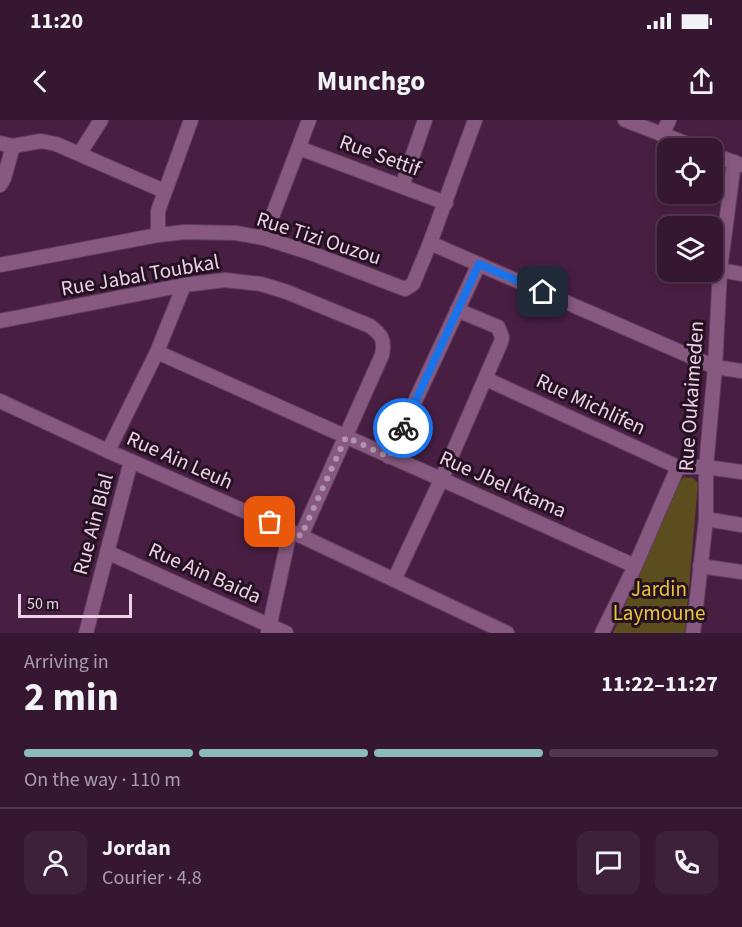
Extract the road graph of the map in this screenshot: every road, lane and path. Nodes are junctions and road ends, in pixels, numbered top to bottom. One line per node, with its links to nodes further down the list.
1 (101, 120): 12 (street)
2 (191, 120): 17 (street)
3 (309, 120): 11 (street)
4 (425, 120): 16 (street)
5 (475, 120): 18 (street, Rue Tizi Ouzou)
6 (625, 120): 8 (street)
7 (669, 120): 8 (street)
8 (662, 135): 9 (street)
9 (670, 138)
10 (7, 145): 12 (street); 15 (street)
11 (299, 148): 16 (street, Rue Settif); 20 (street)
12 (80, 153): 17 (street)
13 (723, 158): 14 (street)
14 (738, 163): 22 (street, Rue Oukaimeden)
15 (0, 185)
16 (402, 186): 18 (street, Rue Settif)
17 (164, 191): 19 (street)
18 (446, 202): 21 (street, Rue Tizi Ouzou)
19 (158, 235): 20 (street, Rue Tizi Ouzou); 24 (street, Rue Tizi Ouzou)
20 (264, 238): 21 (street, Rue Tizi Ouzou)
21 (430, 243): 23 (street)
22 (723, 252)
23 (479, 264): 29 (street); 32 (street)
24 (0, 265)
25 (723, 271): 26 (street)
26 (742, 274)
27 (719, 282): 32 (street, Rue Oukaimeden)
28 (184, 285): 30 (street, Rue Jabal Toubkal); 31 (street); 36 (street, Rue Jabal Toubkal)
29 (457, 310): 34 (street); 38 (street)
30 (0, 321)
31 (157, 352): 36 (street, Rue Jbel Ktama); 37 (street)
32 (715, 367): 33 (street); 40 (street, Rue Oukaimeden)
33 (742, 371)
34 (486, 379): 41 (street, Rue Michlifen); 43 (street)
35 (0, 401): 37 (street, Rue Ain Leuh)
36 (346, 437): 38 (street, Rue Jbel Ktama); 46 (street, Rue Jabal Toubkal)
37 (108, 451): 39 (street, Rue Ain Leuh)
38 (389, 457): 43 (street, Rue Jbel Ktama)
39 (131, 461): 46 (street, Rue Ain Leuh); 47 (street, Rue Ain Blal)
40 (706, 466): 41 (street); 42 (street); 44 (street, Rue Oukaimeden)
41 (678, 467): 48 (street)
42 (742, 472)
43 (441, 480): 48 (street, Rue Jbel Ktama); 51 (street)
44 (706, 519): 45 (street); 49 (street, Rue Oukaimeden)
45 (742, 525)
46 (296, 533): 51 (street, Rue Ain Leuh); 52 (street, Rue Jabal Toubkal)
47 (107, 552): 52 (street, Rue Ain Baida); 53 (street, Rue Ain Blal)
48 (635, 566): 56 (street)
49 (700, 566): 50 (street); 57 (street, Rue Oukaimeden)
50 (742, 572)
51 (394, 580): 55 (street, Rue Ain Leuh)
52 (269, 629): 54 (street, Rue Ain Baida)
53 (86, 633)
54 (286, 633)
55 (506, 633)
56 (603, 633)
57 (693, 633)

